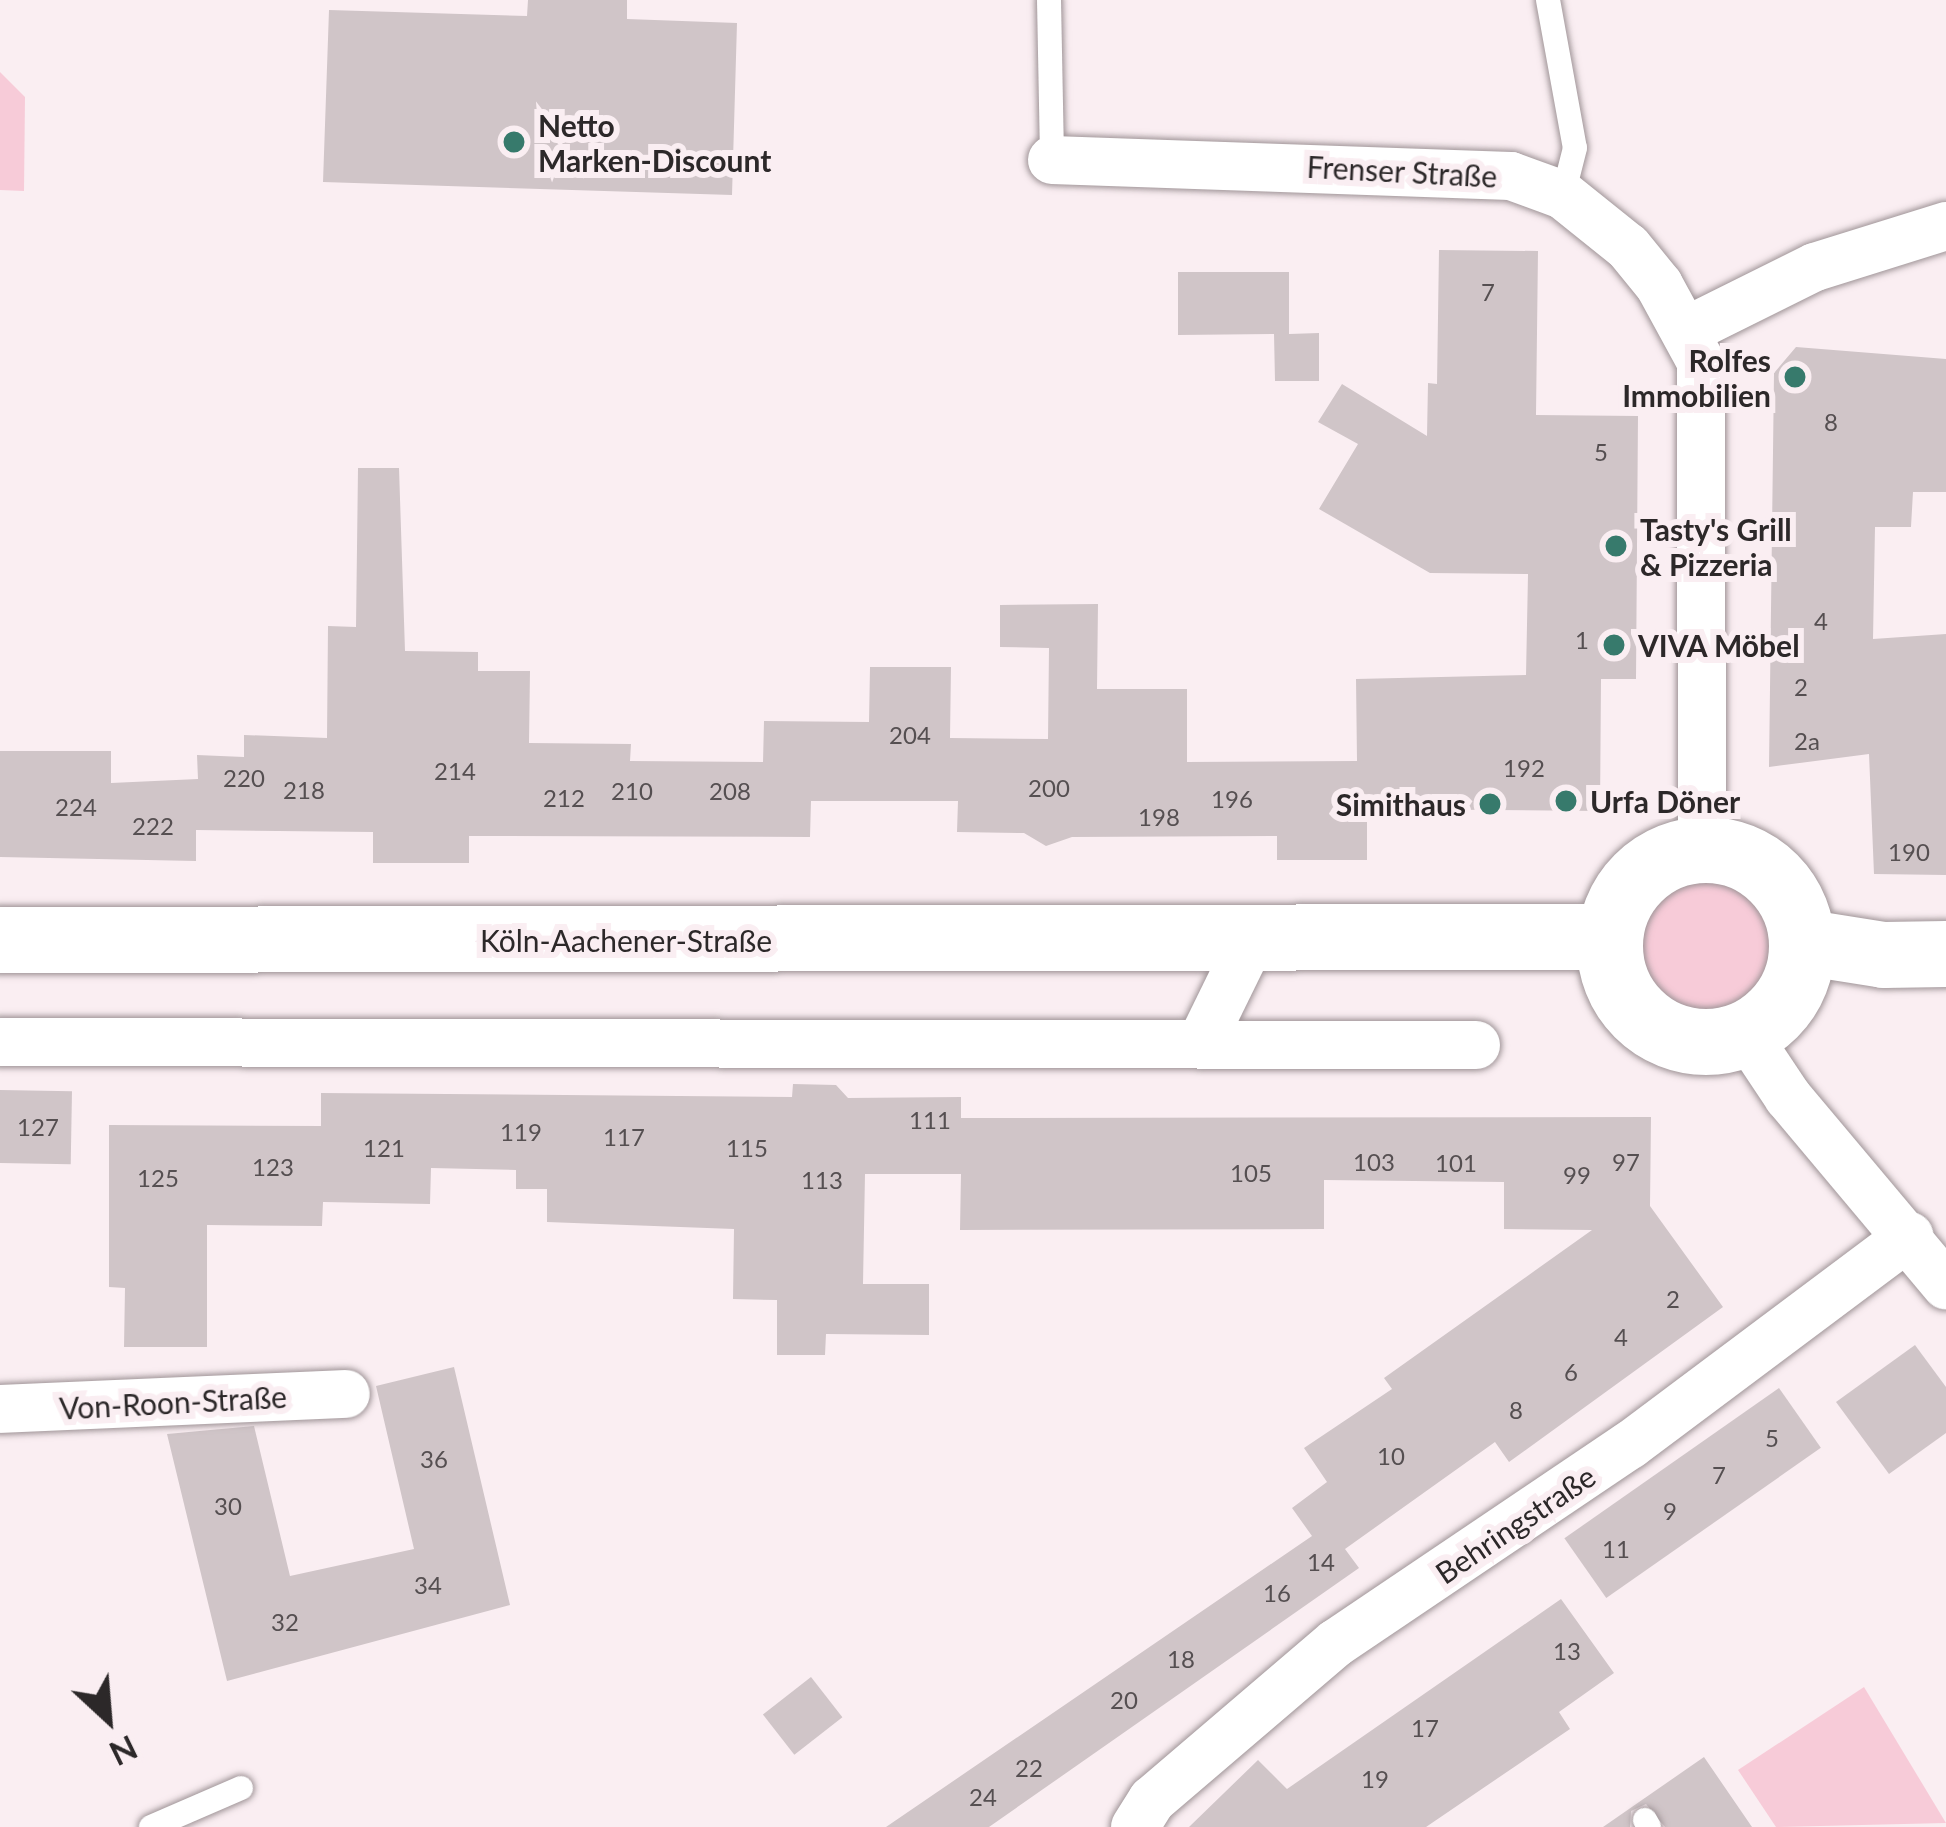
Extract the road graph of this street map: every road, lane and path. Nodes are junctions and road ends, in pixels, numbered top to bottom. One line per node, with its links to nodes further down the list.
1 (1049, 0): 3 (lane)
2 (1548, 0): 4 (lane)
3 (1052, 160): 4 (street, Frenser Straße)
4 (1563, 195): 6 (street, Frenser Straße)
5 (1946, 226): 6 (street)
6 (1688, 330): 7 (street, Frenser Straße)
7 (1702, 849): 8 (main road); 11 (main road)
8 (1610, 938): 10 (main road, Köln-Aachener-Straße); 13 (main road)
9 (0, 940): 10 (main road, Köln-Aachener-Straße)
10 (1251, 941): 14 (street)
11 (1802, 942): 12 (main road); 13 (main road)
12 (1946, 955)
13 (1746, 1034): 17 (street)
14 (1203, 1039): 15 (street); 16 (street)
15 (0, 1042)
16 (1476, 1045)
17 (1909, 1236): 18 (street); 23 (street, Behringstraße)
18 (1946, 1285)
19 (346, 1394): 20 (street, Von-Roon-Straße)
20 (0, 1409)
21 (241, 1787): 22 (lane)
22 (151, 1827)
23 (1136, 1827)

